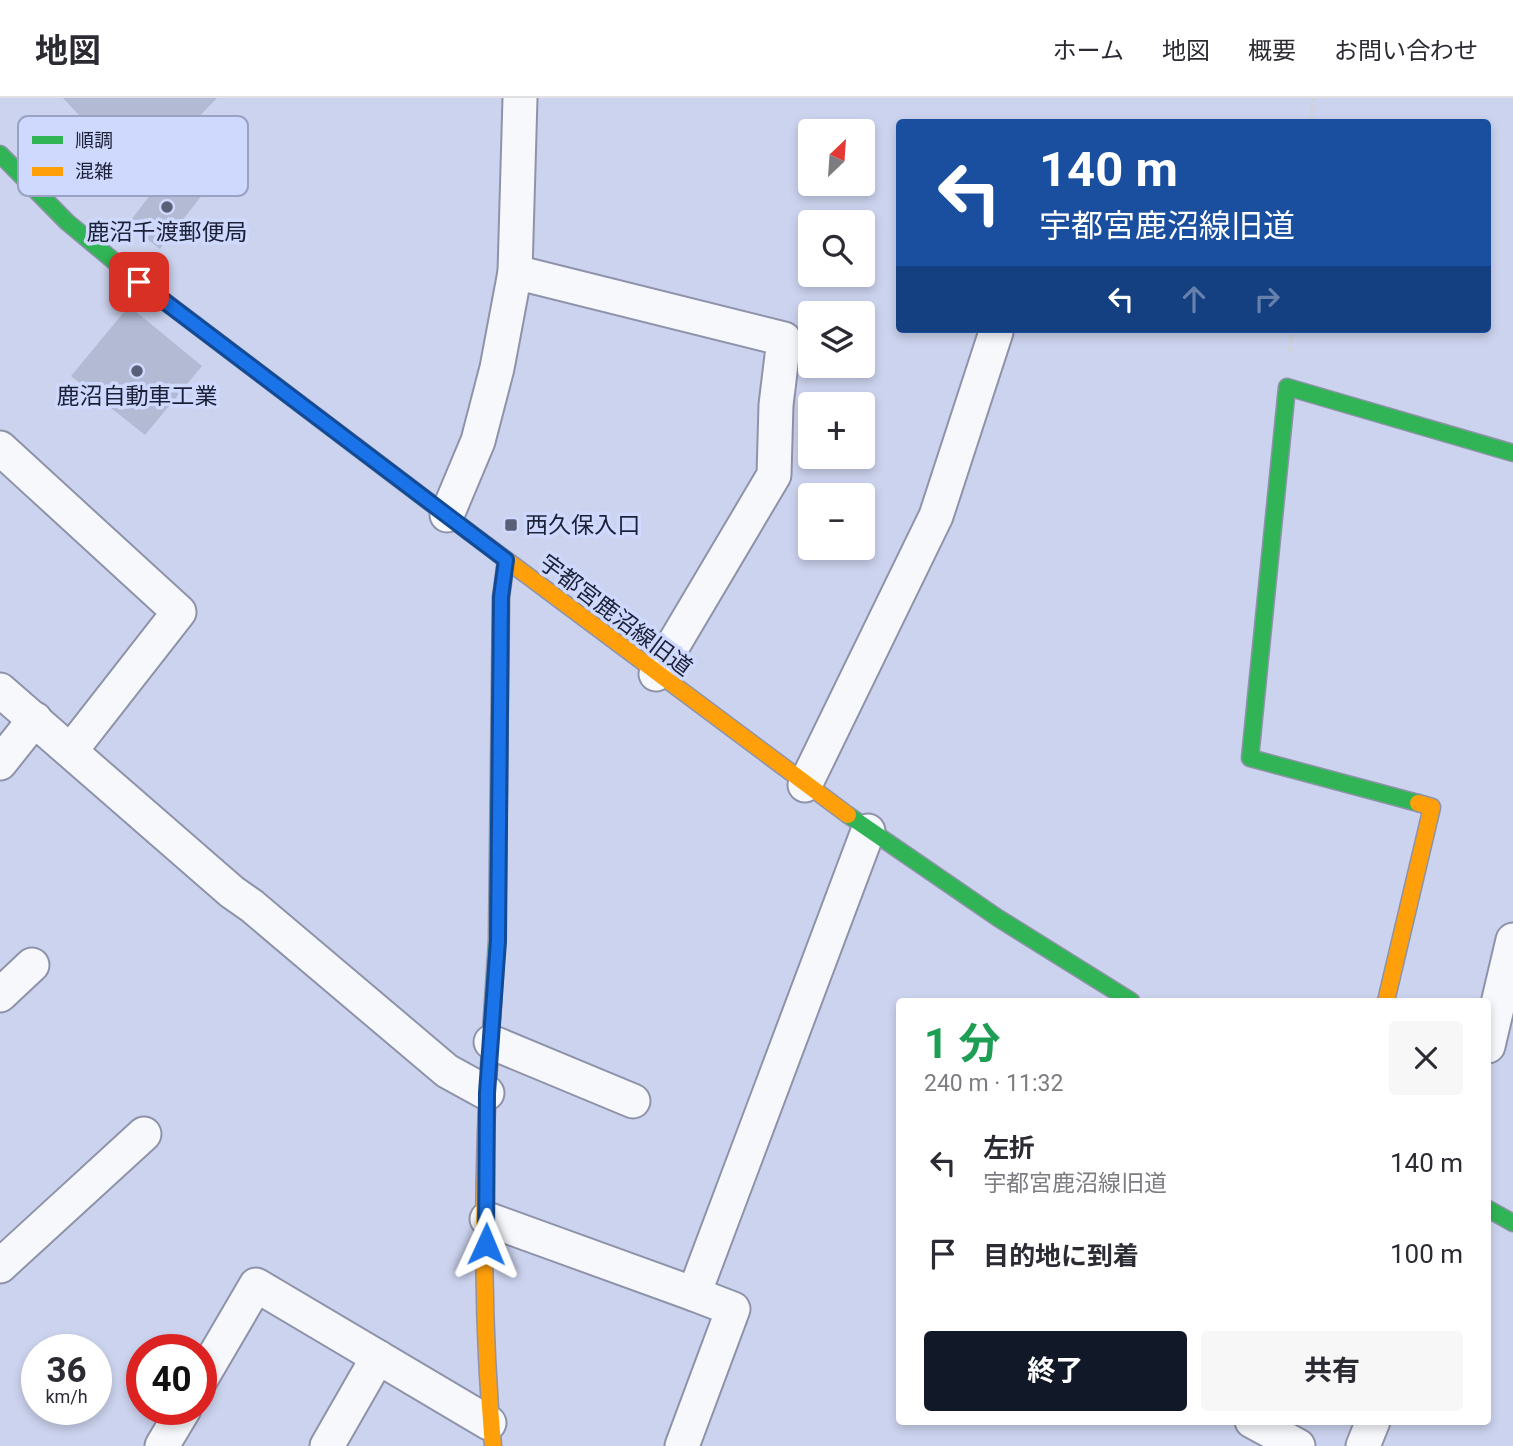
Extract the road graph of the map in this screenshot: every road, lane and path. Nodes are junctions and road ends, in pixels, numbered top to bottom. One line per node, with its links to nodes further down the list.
1 (520, 98): 7 (street)
2 (1314, 98): 3 (path)
3 (1311, 119)
4 (0, 154): 5 (street, 宇都宮鹿沼線旧道)
5 (18, 172)
6 (41, 196): 11 (street, 宇都宮鹿沼線旧道)
7 (515, 272): 11 (street); 13 (street)
8 (996, 333): 18 (street)
9 (0, 448): 16 (street)
10 (1513, 453): 24 (street)
11 (447, 514): 12 (street, 宇都宮鹿沼線旧道)
12 (506, 560): 13 (street, 宇都宮鹿沼線旧道); 26 (street)
13 (656, 674): 18 (street, 宇都宮鹿沼線旧道)
14 (0, 690): 15 (street)
15 (35, 719): 16 (street); 17 (street)
16 (72, 749): 27 (street)
17 (0, 762)
18 (805, 785): 19 (street, 宇都宮鹿沼線旧道)
19 (868, 831): 23 (street, 宇都宮鹿沼線旧道); 34 (street)
20 (1513, 940): 25 (street)
21 (32, 965): 22 (street)
22 (0, 995)
23 (1126, 998)
24 (1387, 998)
25 (1491, 1033)
26 (491, 1042): 27 (street); 28 (street)
27 (487, 1093): 31 (street)
28 (633, 1101)
29 (144, 1134): 33 (street)
30 (1491, 1211): 32 (street)
31 (486, 1219): 34 (street); 40 (street)
32 (1513, 1223)
33 (0, 1266)
34 (694, 1294): 43 (street)
35 (217, 1352): 36 (street)
36 (378, 1357): 40 (street); 42 (street)
37 (174, 1425): 41 (street)
38 (1259, 1425): 44 (street)
39 (1371, 1425): 45 (street)
40 (491, 1435)
41 (162, 1446)
42 (327, 1446)
43 (682, 1446)
44 (1298, 1446)
45 (1363, 1446)

